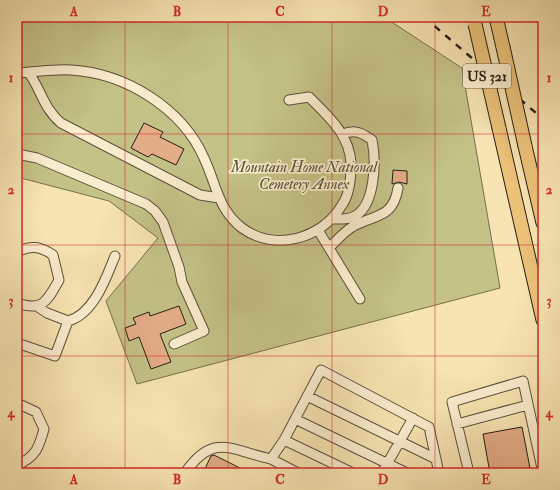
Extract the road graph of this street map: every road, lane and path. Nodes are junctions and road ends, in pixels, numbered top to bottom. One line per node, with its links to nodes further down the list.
1 (496, 17): 11 (highway, US 321, bridge)
2 (474, 21): 20 (highway, US 321, bridge)
3 (17, 73): 4 (street)
4 (29, 73): 9 (street); 9 (street)
5 (289, 100): 6 (street)
6 (343, 134): 10 (street); 10 (street)
7 (17, 154): 22 (street)
8 (398, 188): 13 (street)
9 (219, 198): 12 (street)
10 (331, 219): 12 (street)
11 (543, 223)
12 (318, 230): 13 (street)
13 (328, 248): 16 (street)
14 (17, 252): 18 (street)
15 (115, 256): 19 (street)
16 (360, 299)
17 (17, 303): 18 (street)
18 (38, 307): 19 (street)
19 (65, 320): 21 (street)
20 (543, 320)
21 (17, 343)
22 (174, 344)
23 (307, 396): 26 (street); 27 (street); 30 (street)
24 (17, 402): 34 (street)
25 (528, 405): 28 (street); 28 (street); 42 (street)
26 (413, 418): 30 (street); 31 (street)
27 (295, 419): 29 (street); 33 (street)
28 (457, 424): 41 (street)
29 (284, 440): 32 (street); 37 (street)
30 (400, 441): 31 (street); 33 (street)
31 (436, 459): 40 (street)
32 (271, 460): 35 (street); 36 (street)
33 (387, 463): 38 (street); 39 (street)
34 (17, 465)
35 (185, 473)
36 (298, 473)
37 (353, 473)
38 (382, 473)
39 (408, 473)
40 (439, 473)
41 (469, 473)
42 (543, 473)

